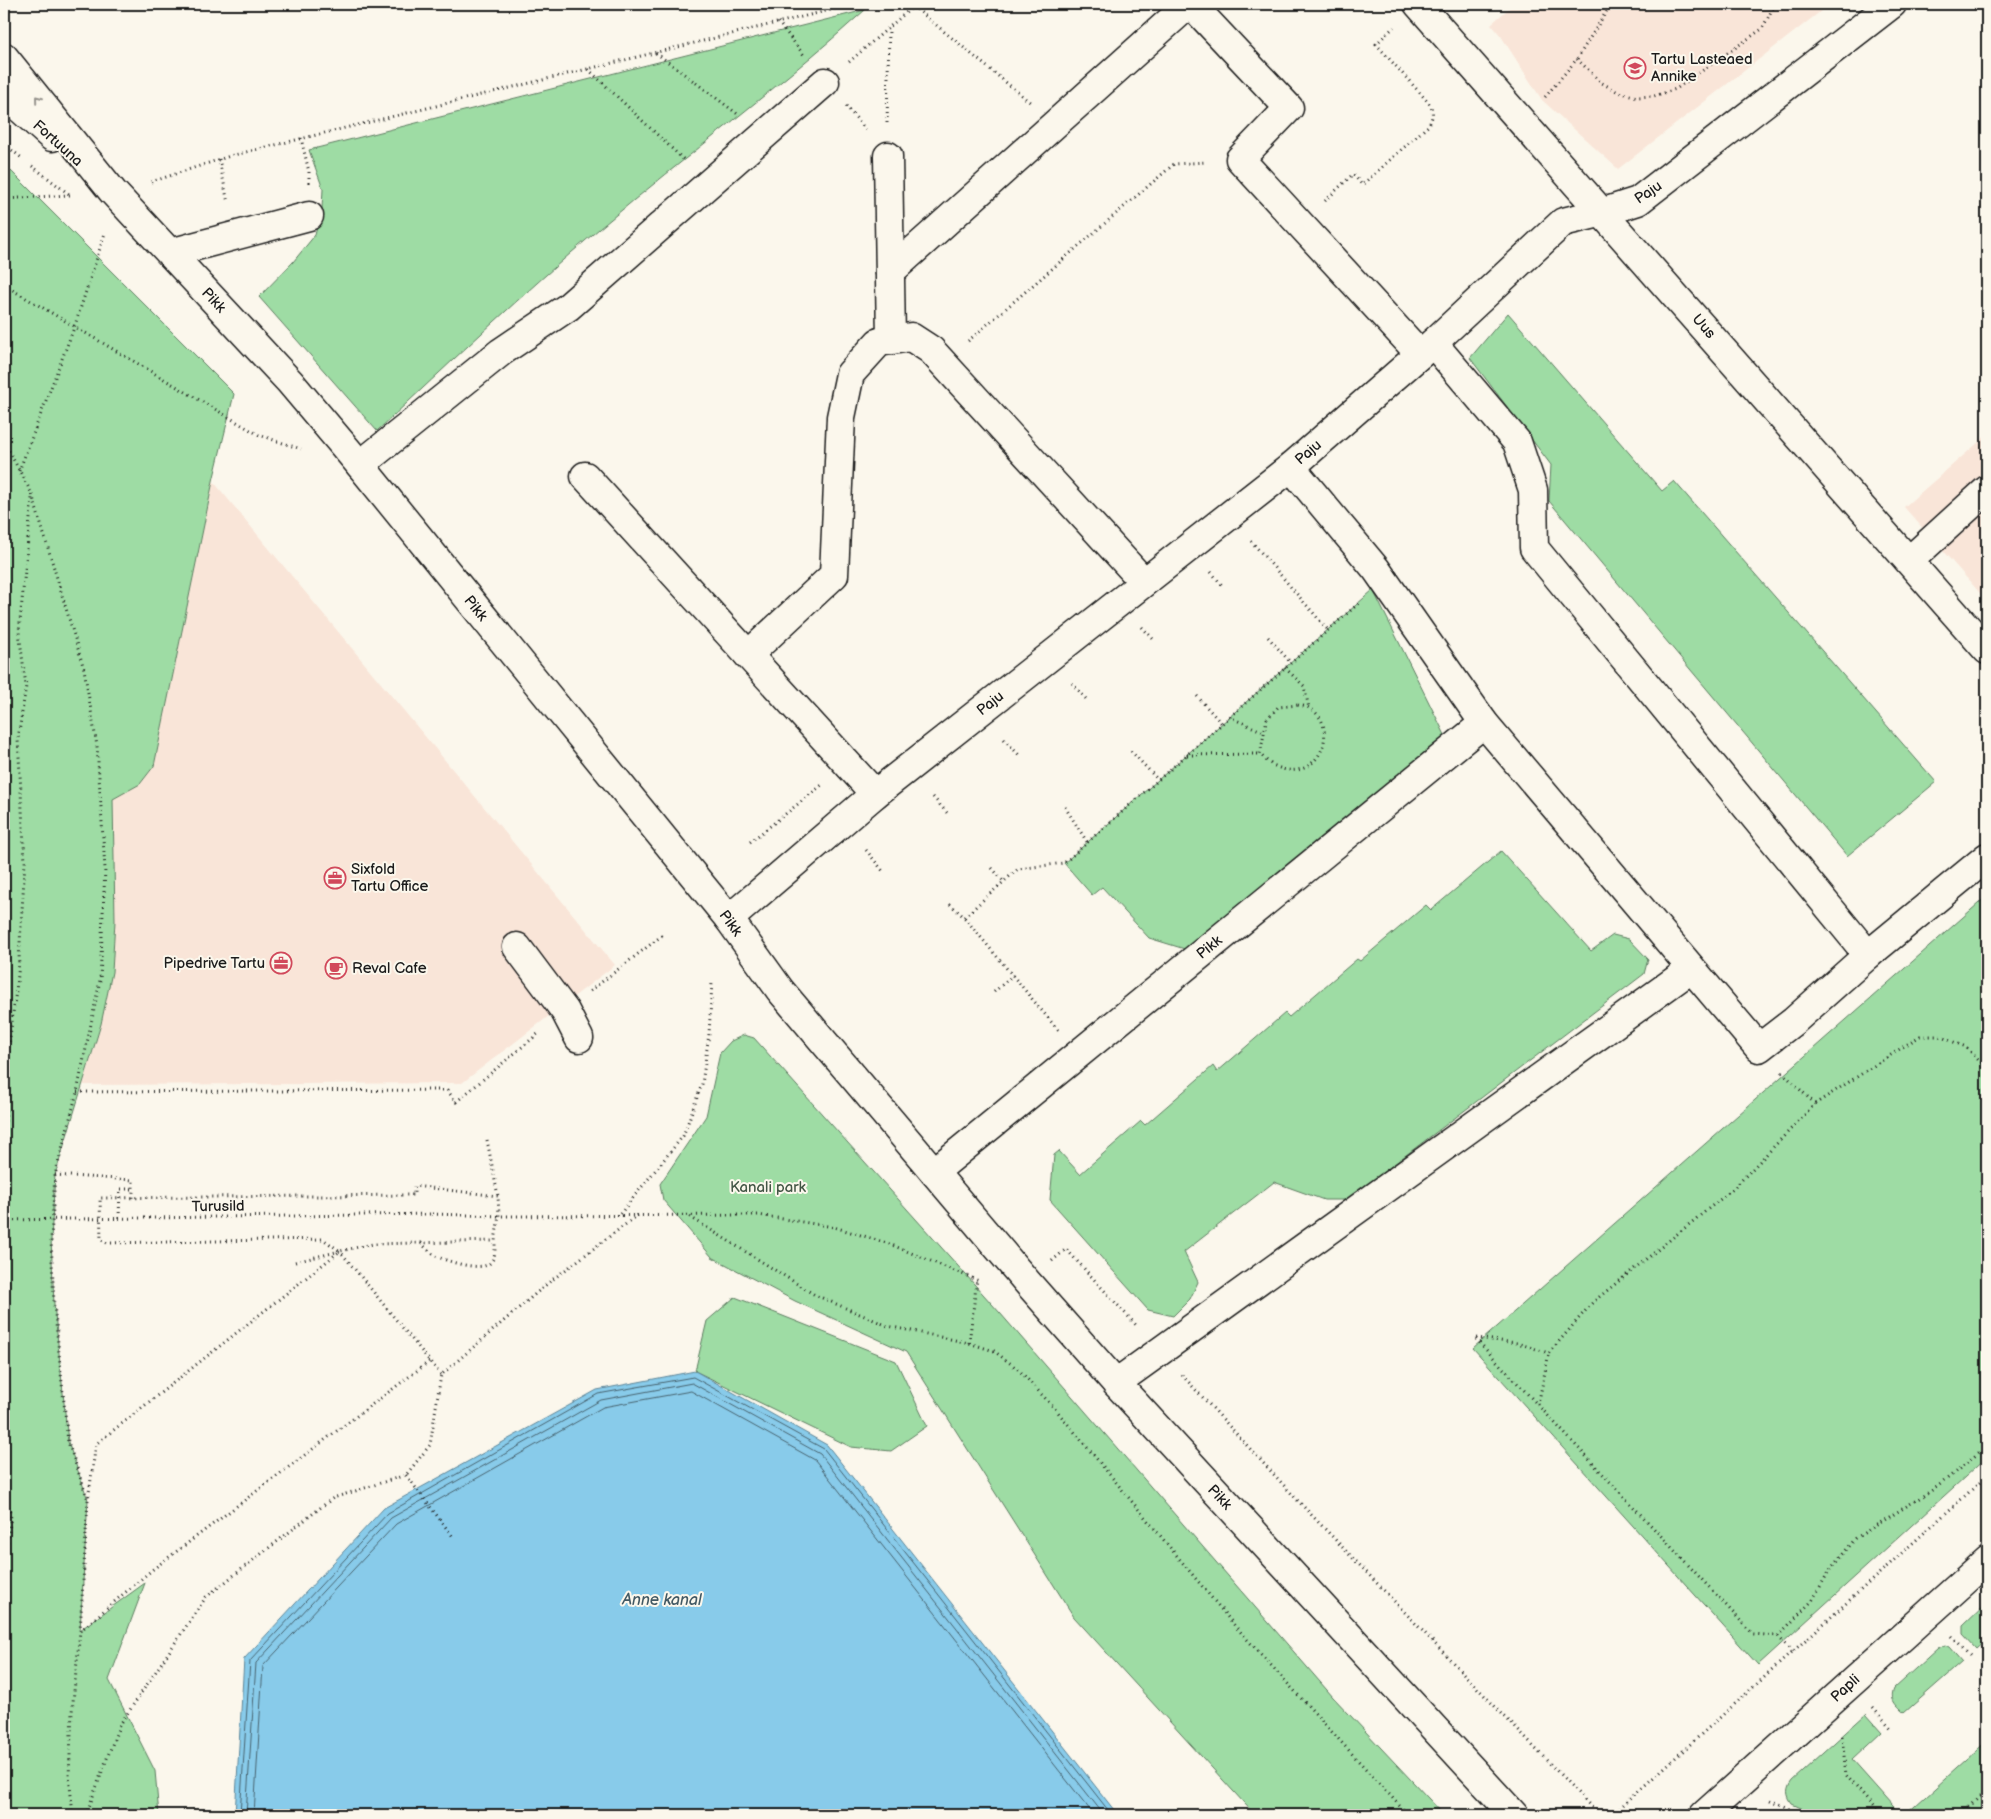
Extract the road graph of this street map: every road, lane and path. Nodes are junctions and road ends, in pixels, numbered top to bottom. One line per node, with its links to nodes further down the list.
1 (855, 4): 10 (path)
2 (1190, 4): 17 (street); 23 (street)
3 (1418, 4): 30 (street, Uus)
4 (1611, 4): 12 (path)
5 (1775, 4): 12 (path)
6 (1892, 4): 30 (street, Paju)
7 (915, 5): 8 (path); 17 (path)
8 (889, 29): 14 (path); 21 (path)
9 (1376, 44): 32 (path)
10 (655, 52): 13 (path); 18 (path)
11 (4, 56): 26 (street, Pikk, one-way to 11)
12 (1577, 58): 16 (path)
13 (588, 68): 19 (path); 25 (path)
14 (825, 82): 18 (street)
15 (6, 97): 26 (street, Fortuuna)
16 (1542, 100)
17 (1056, 123): 36 (street)
18 (765, 134): 25 (street)
19 (301, 138): 22 (path); 31 (path)
20 (4, 144): 27 (path)
21 (888, 156): 36 (street)
22 (219, 159): 24 (path); 34 (path)
23 (1240, 159): 32 (street); 41 (path)
24 (147, 183)
25 (709, 184): 44 (street)
26 (113, 192): 35 (street, Pikk)
27 (70, 195): 28 (path); 29 (path)
28 (4, 199)
29 (76, 202)
30 (1604, 212): 40 (street, Paju); 51 (street, Uus)
31 (309, 216): 34 (street)
32 (1301, 225): 40 (street)
33 (101, 226): 38 (path)
34 (234, 236): 35 (street)
35 (170, 253): 44 (street, Pikk)
36 (890, 272): 39 (street)
37 (4, 285): 38 (path)
38 (75, 325): 43 (path); 46 (path)
39 (891, 340): 41 (street); 61 (street)
40 (1427, 348): 45 (street, Paju); 94 (street)
41 (943, 362): 53 (street)
42 (4, 442): 46 (path)
43 (301, 449)
44 (360, 465): 92 (street, Pikk)
45 (1291, 467): 53 (street, Paju); 69 (street)
46 (19, 472): 49 (path)
47 (585, 476): 61 (street)
48 (1987, 490): 51 (street)
49 (32, 494): 105 (path); 108 (path)
50 (1249, 539): 57 (path)
51 (1910, 560): 60 (street, Uus)
52 (1210, 571): 54 (path)
53 (1144, 582): 79 (street, Paju)
54 (1222, 585)
55 (1334, 625): 57 (path)
56 (1142, 626): 59 (path)
57 (1328, 630): 62 (path)
58 (1268, 636): 62 (path)
59 (1155, 642)
60 (1987, 650)
61 (748, 655): 77 (street)
62 (1291, 663): 63 (path)
63 (1285, 668): 67 (path); 68 (path)
64 (1072, 683): 66 (path)
65 (1197, 696): 70 (path)
66 (1086, 699)
67 (1309, 708): 71 (path); 74 (path)
68 (1229, 718): 70 (path); 71 (path)
69 (1484, 723): 95 (street); 101 (street, Pikk)
70 (1222, 724): 75 (path)
71 (1264, 732): 74 (path)
72 (1004, 739): 76 (path)
73 (1131, 751): 78 (path)
74 (1260, 754): 75 (path)
75 (1187, 755): 78 (path)
76 (1020, 756)
77 (848, 765): 79 (street); 83 (path)
78 (1158, 780): 84 (path)
79 (875, 794): 92 (street, Paju)
80 (933, 797): 82 (path)
81 (1065, 807): 84 (path)
82 (949, 815)
83 (750, 842)
84 (1087, 843): 89 (path)
85 (866, 850): 88 (path)
86 (1987, 858): 94 (street)
87 (992, 868): 89 (path)
88 (883, 871)
89 (1004, 882): 91 (path)
90 (950, 904): 91 (path)
91 (964, 917): 96 (path)
92 (729, 919): 110 (street, Pikk)
93 (517, 947): 99 (street)
94 (1868, 955): 100 (street)
95 (1692, 969): 100 (street); 127 (street)
96 (1013, 975): 98 (path); 101 (path)
97 (712, 983): 115 (path)
98 (994, 992)
99 (580, 1038)
100 (1759, 1048): 107 (path)
101 (1078, 1053): 110 (street, Pikk)
102 (1987, 1055): 103 (path)
103 (1981, 1062): 104 (path); 107 (path)
104 (1987, 1069)
105 (77, 1092): 106 (path); 111 (path)
106 (456, 1102)
107 (1815, 1104): 128 (path)
108 (4, 1126)
109 (486, 1140): 113 (path)
110 (934, 1172): 131 (street, Pikk)
111 (55, 1175): 112 (path); 137 (path)
112 (133, 1189): 114 (path); 119 (path, bridge)
113 (498, 1196): 114 (path); 117 (path)
114 (133, 1198): 124 (path)
115 (619, 1214): 116 (path, Turusild); 117 (path, Turusild)
116 (638, 1214): 118 (path, Turusild); 130 (path)
117 (499, 1216): 119 (path, Turusild, bridge); 121 (path)
118 (688, 1216): 126 (path); 126 (path, Turusild)
119 (119, 1218): 120 (path, Turusild, bridge)
120 (4, 1220)
121 (495, 1241): 122 (path); 122 (path)
122 (420, 1242): 124 (path)
123 (1066, 1249): 127 (path)
124 (340, 1251): 125 (path); 129 (path); 137 (path)
125 (295, 1262)
126 (969, 1343): 152 (path)
127 (1160, 1351): 131 (street); 154 (path)
128 (1549, 1353): 132 (path); 132 (path)
129 (430, 1362): 130 (path); 142 (path)
130 (441, 1375): 134 (path)
131 (1116, 1383): 153 (street, Pikk)
132 (1538, 1405): 143 (path)
133 (1987, 1446): 143 (path)
134 (406, 1476): 138 (path); 151 (path)
135 (1987, 1476): 144 (path)
136 (4, 1492): 140 (path)
137 (88, 1500): 142 (path)
138 (454, 1538)
139 (1987, 1561): 146 (street, Papli)
140 (4, 1567)
141 (1947, 1630): 145 (path)
142 (80, 1631): 150 (path)
143 (1778, 1636): 144 (path)
144 (1792, 1652): 155 (path)
145 (1972, 1657)
146 (1838, 1694): 156 (street, Papli); 157 (path)
147 (1868, 1702): 148 (path)
148 (1892, 1729)
149 (1987, 1791): 158 (path)
150 (73, 1815)
151 (86, 1815)
152 (1408, 1815)
153 (1514, 1815)
154 (1600, 1815)
155 (1612, 1815)
156 (1704, 1815)
157 (1880, 1815)
158 (1961, 1815)

